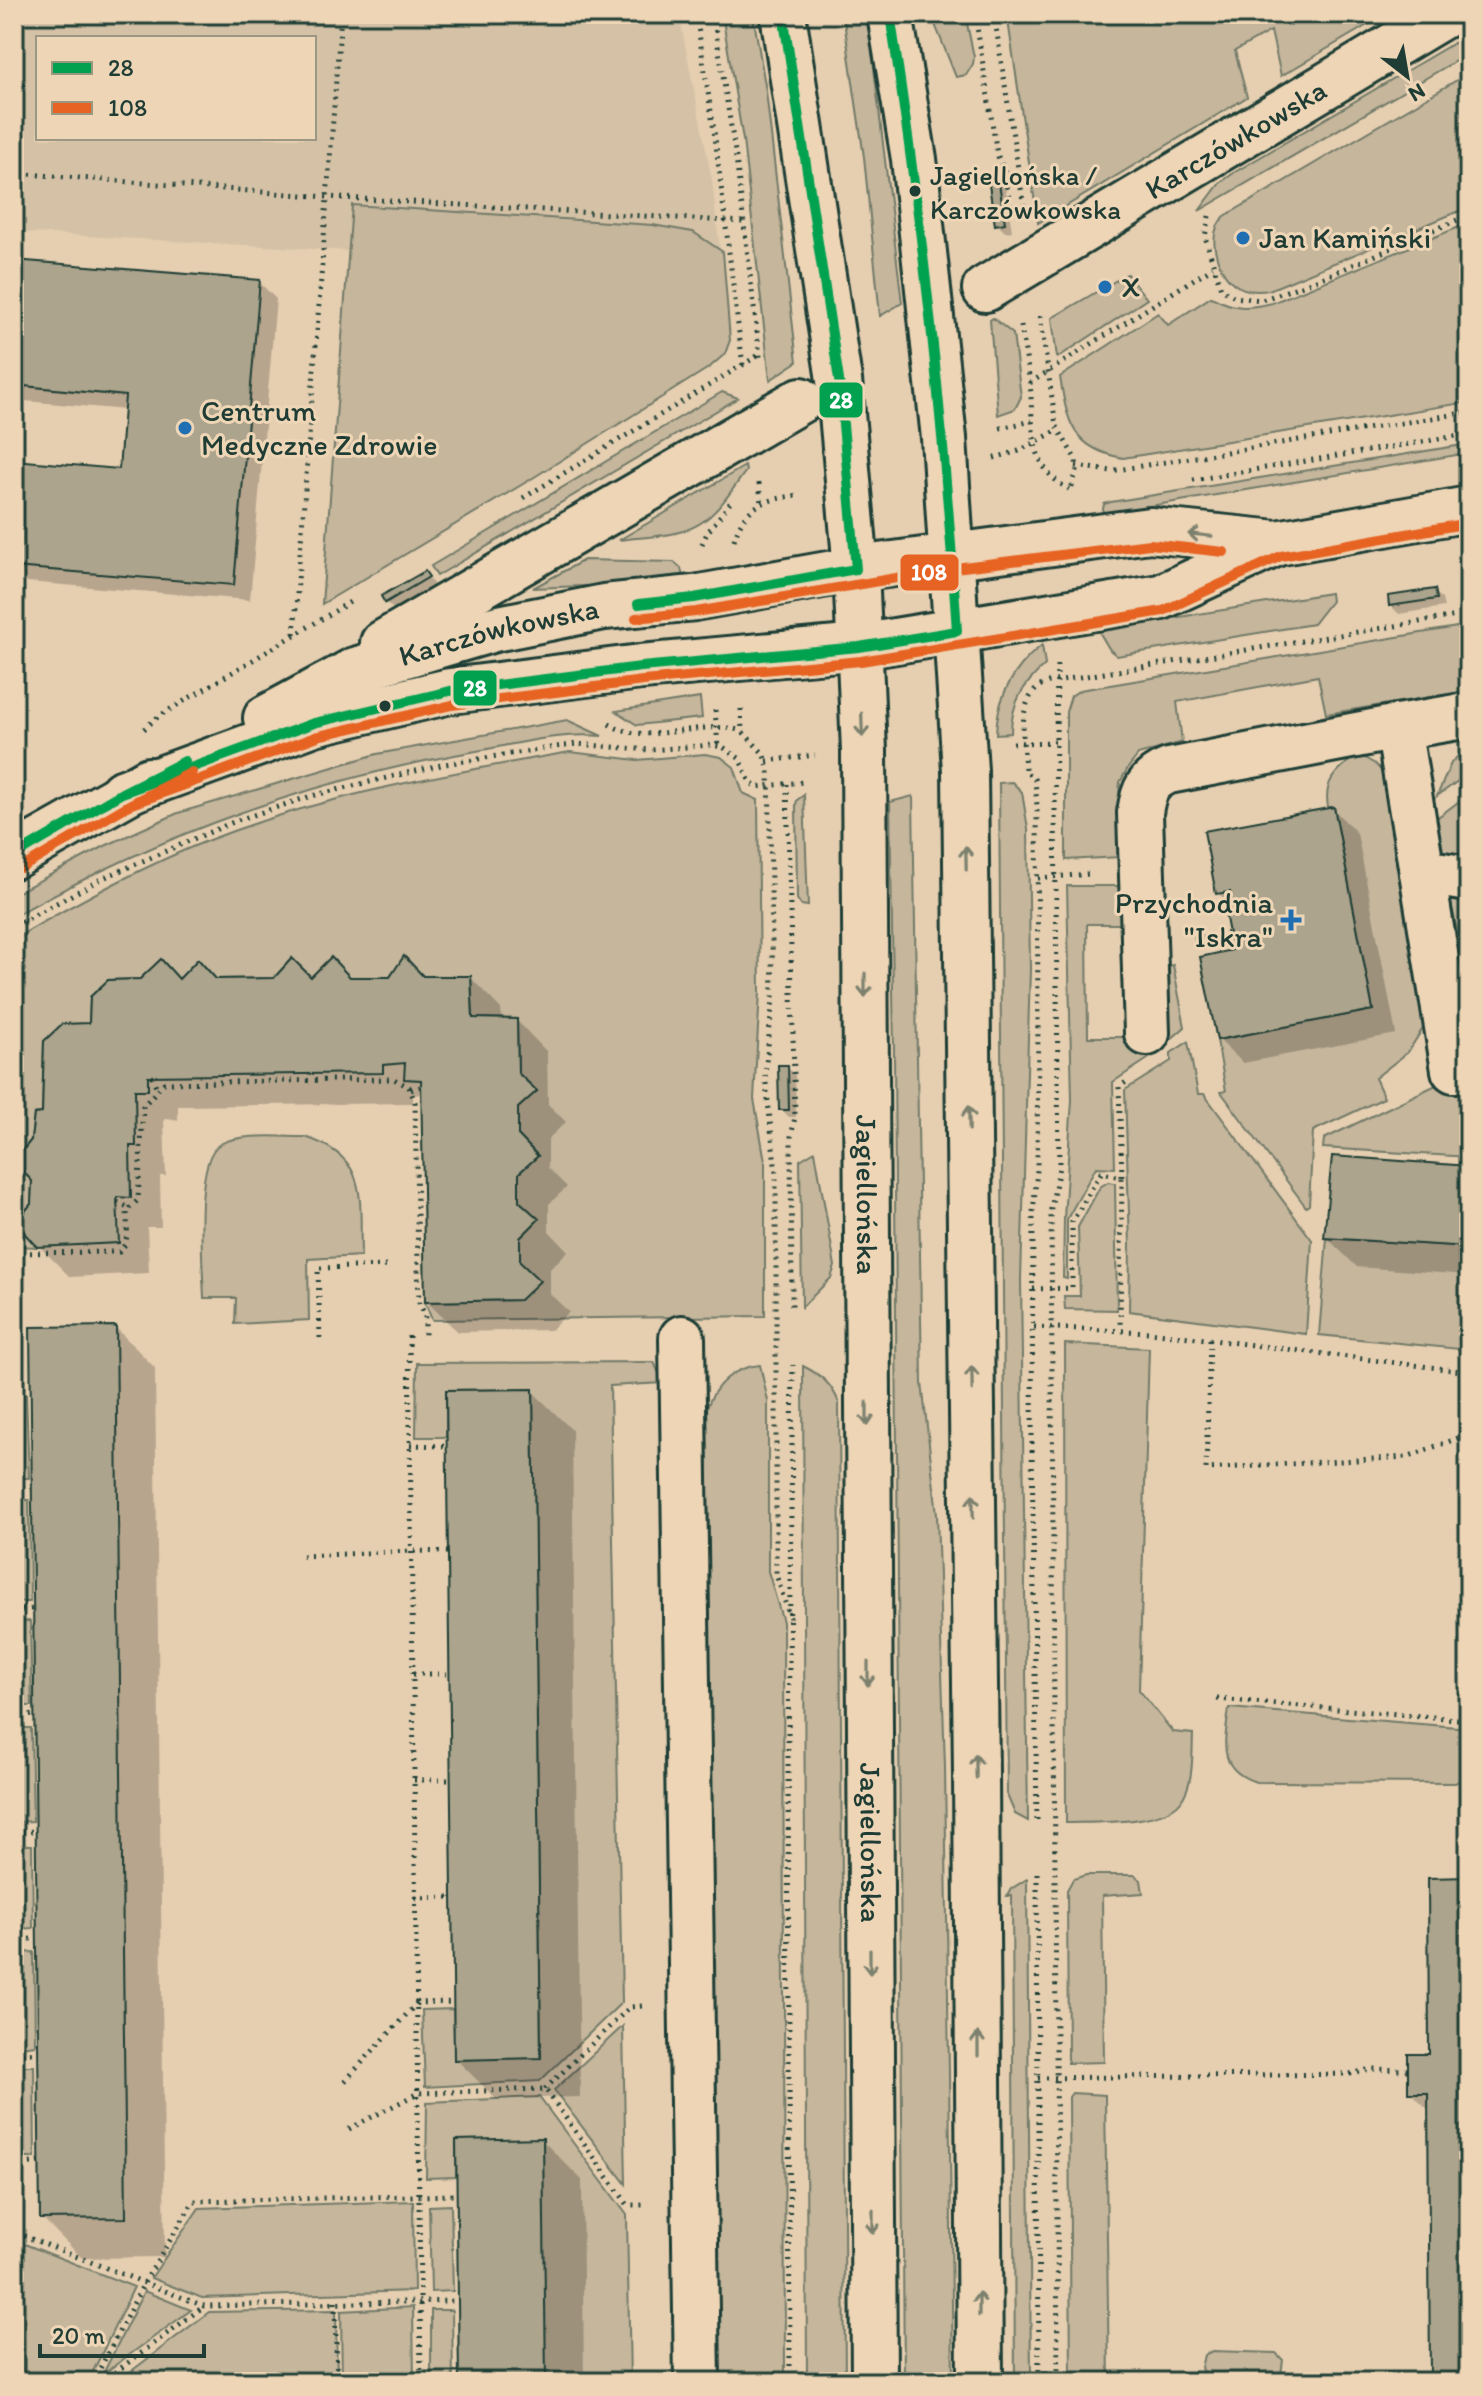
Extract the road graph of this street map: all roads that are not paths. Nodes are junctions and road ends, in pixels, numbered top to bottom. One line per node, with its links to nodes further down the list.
1 (783, 14): 9 (street, Jagiellońska)
2 (890, 14): 8 (street)
3 (1446, 14): 4 (street, Karczówkowska)
4 (1000, 280)
5 (773, 417): 12 (street)
6 (1469, 509): 7 (street)
7 (1277, 543): 8 (street, Karczówkowska, one-way to 8); 10 (street, Karczówkowska)
8 (953, 554): 9 (street, Karczówkowska); 10 (street)
9 (856, 569): 11 (street, Jagiellońska); 12 (street, Karczówkowska)
10 (957, 631): 11 (street, Karczówkowska); 24 (street, one-way to 10)
11 (859, 647): 15 (street, Karczówkowska); 23 (street, Jagiellońska, one-way to 23)
12 (355, 670): 15 (street, Karczówkowska)
13 (1469, 715): 14 (street)
14 (1398, 727): 17 (street); 19 (street)
15 (122, 793): 16 (street, Karczówkowska)
16 (14, 856)
17 (1422, 872): 18 (street); 20 (street)
18 (1469, 879)
19 (1147, 1033)
20 (1469, 1062)
21 (682, 1338): 22 (street)
22 (697, 2382)
23 (874, 2382)
24 (980, 2382)

